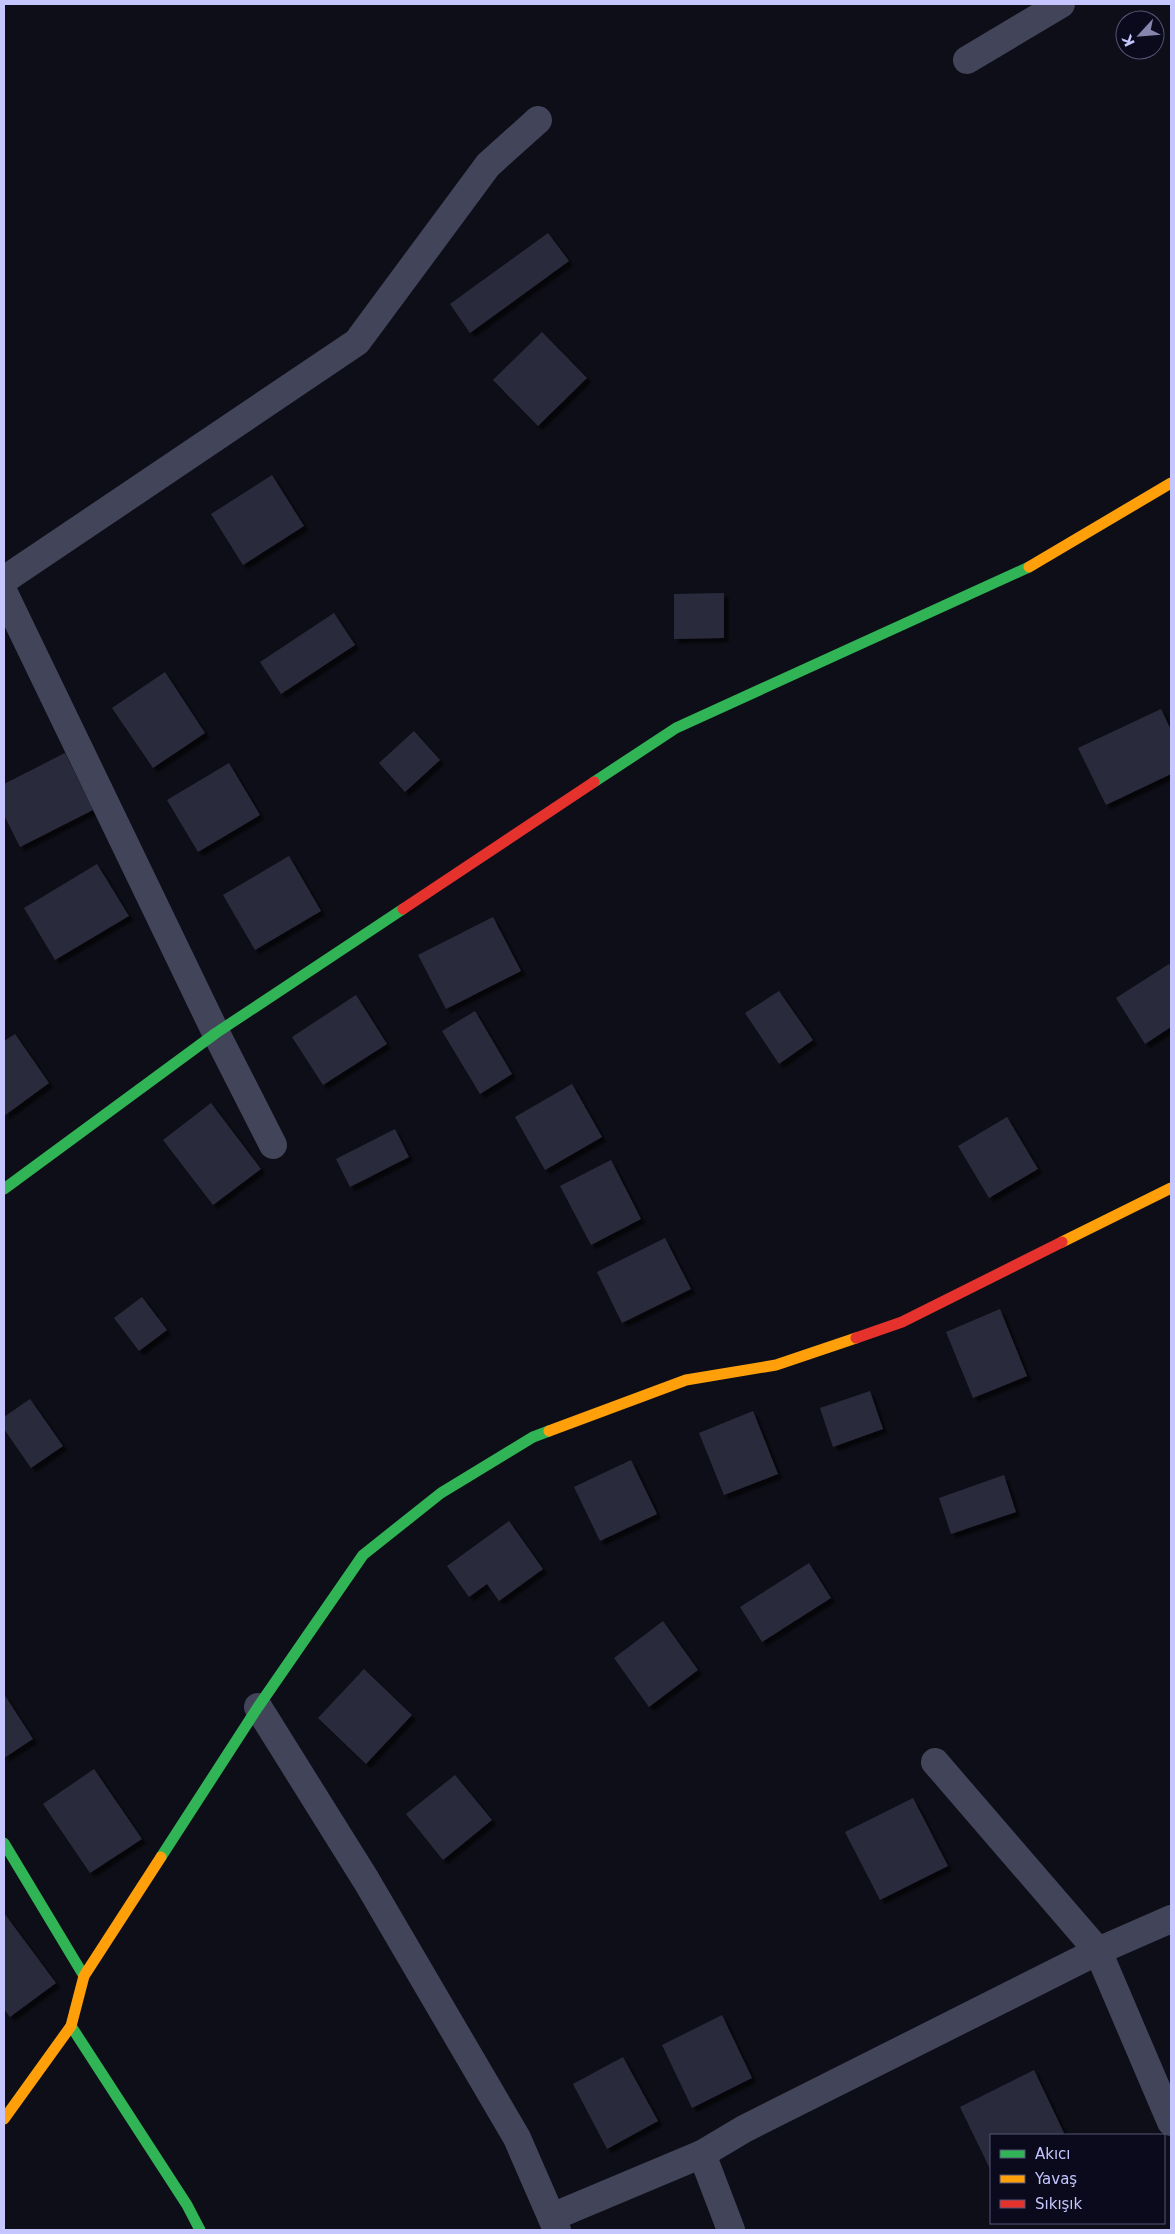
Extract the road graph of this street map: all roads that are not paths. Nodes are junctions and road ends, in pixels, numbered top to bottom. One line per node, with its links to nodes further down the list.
1 (1061, 4): 2 (street)
2 (967, 60)
3 (538, 120): 5 (street)
4 (1171, 482): 7 (street)
5 (4, 580)
6 (4, 593): 7 (street)
7 (216, 1033): 8 (street); 10 (street)
8 (273, 1145)
9 (1171, 1188): 11 (street)
10 (4, 1189)
11 (258, 1707): 16 (street); 21 (street)
12 (935, 1762): 15 (street)
13 (4, 1843): 16 (street)
14 (1171, 1919): 15 (street)
15 (1098, 1950): 19 (street); 20 (street)
16 (84, 1976): 17 (street)
17 (71, 2026): 18 (street); 22 (street)
18 (4, 2119)
19 (1171, 2122)
20 (702, 2154): 21 (street); 23 (street)
21 (555, 2223)
22 (200, 2230)
23 (731, 2230)

